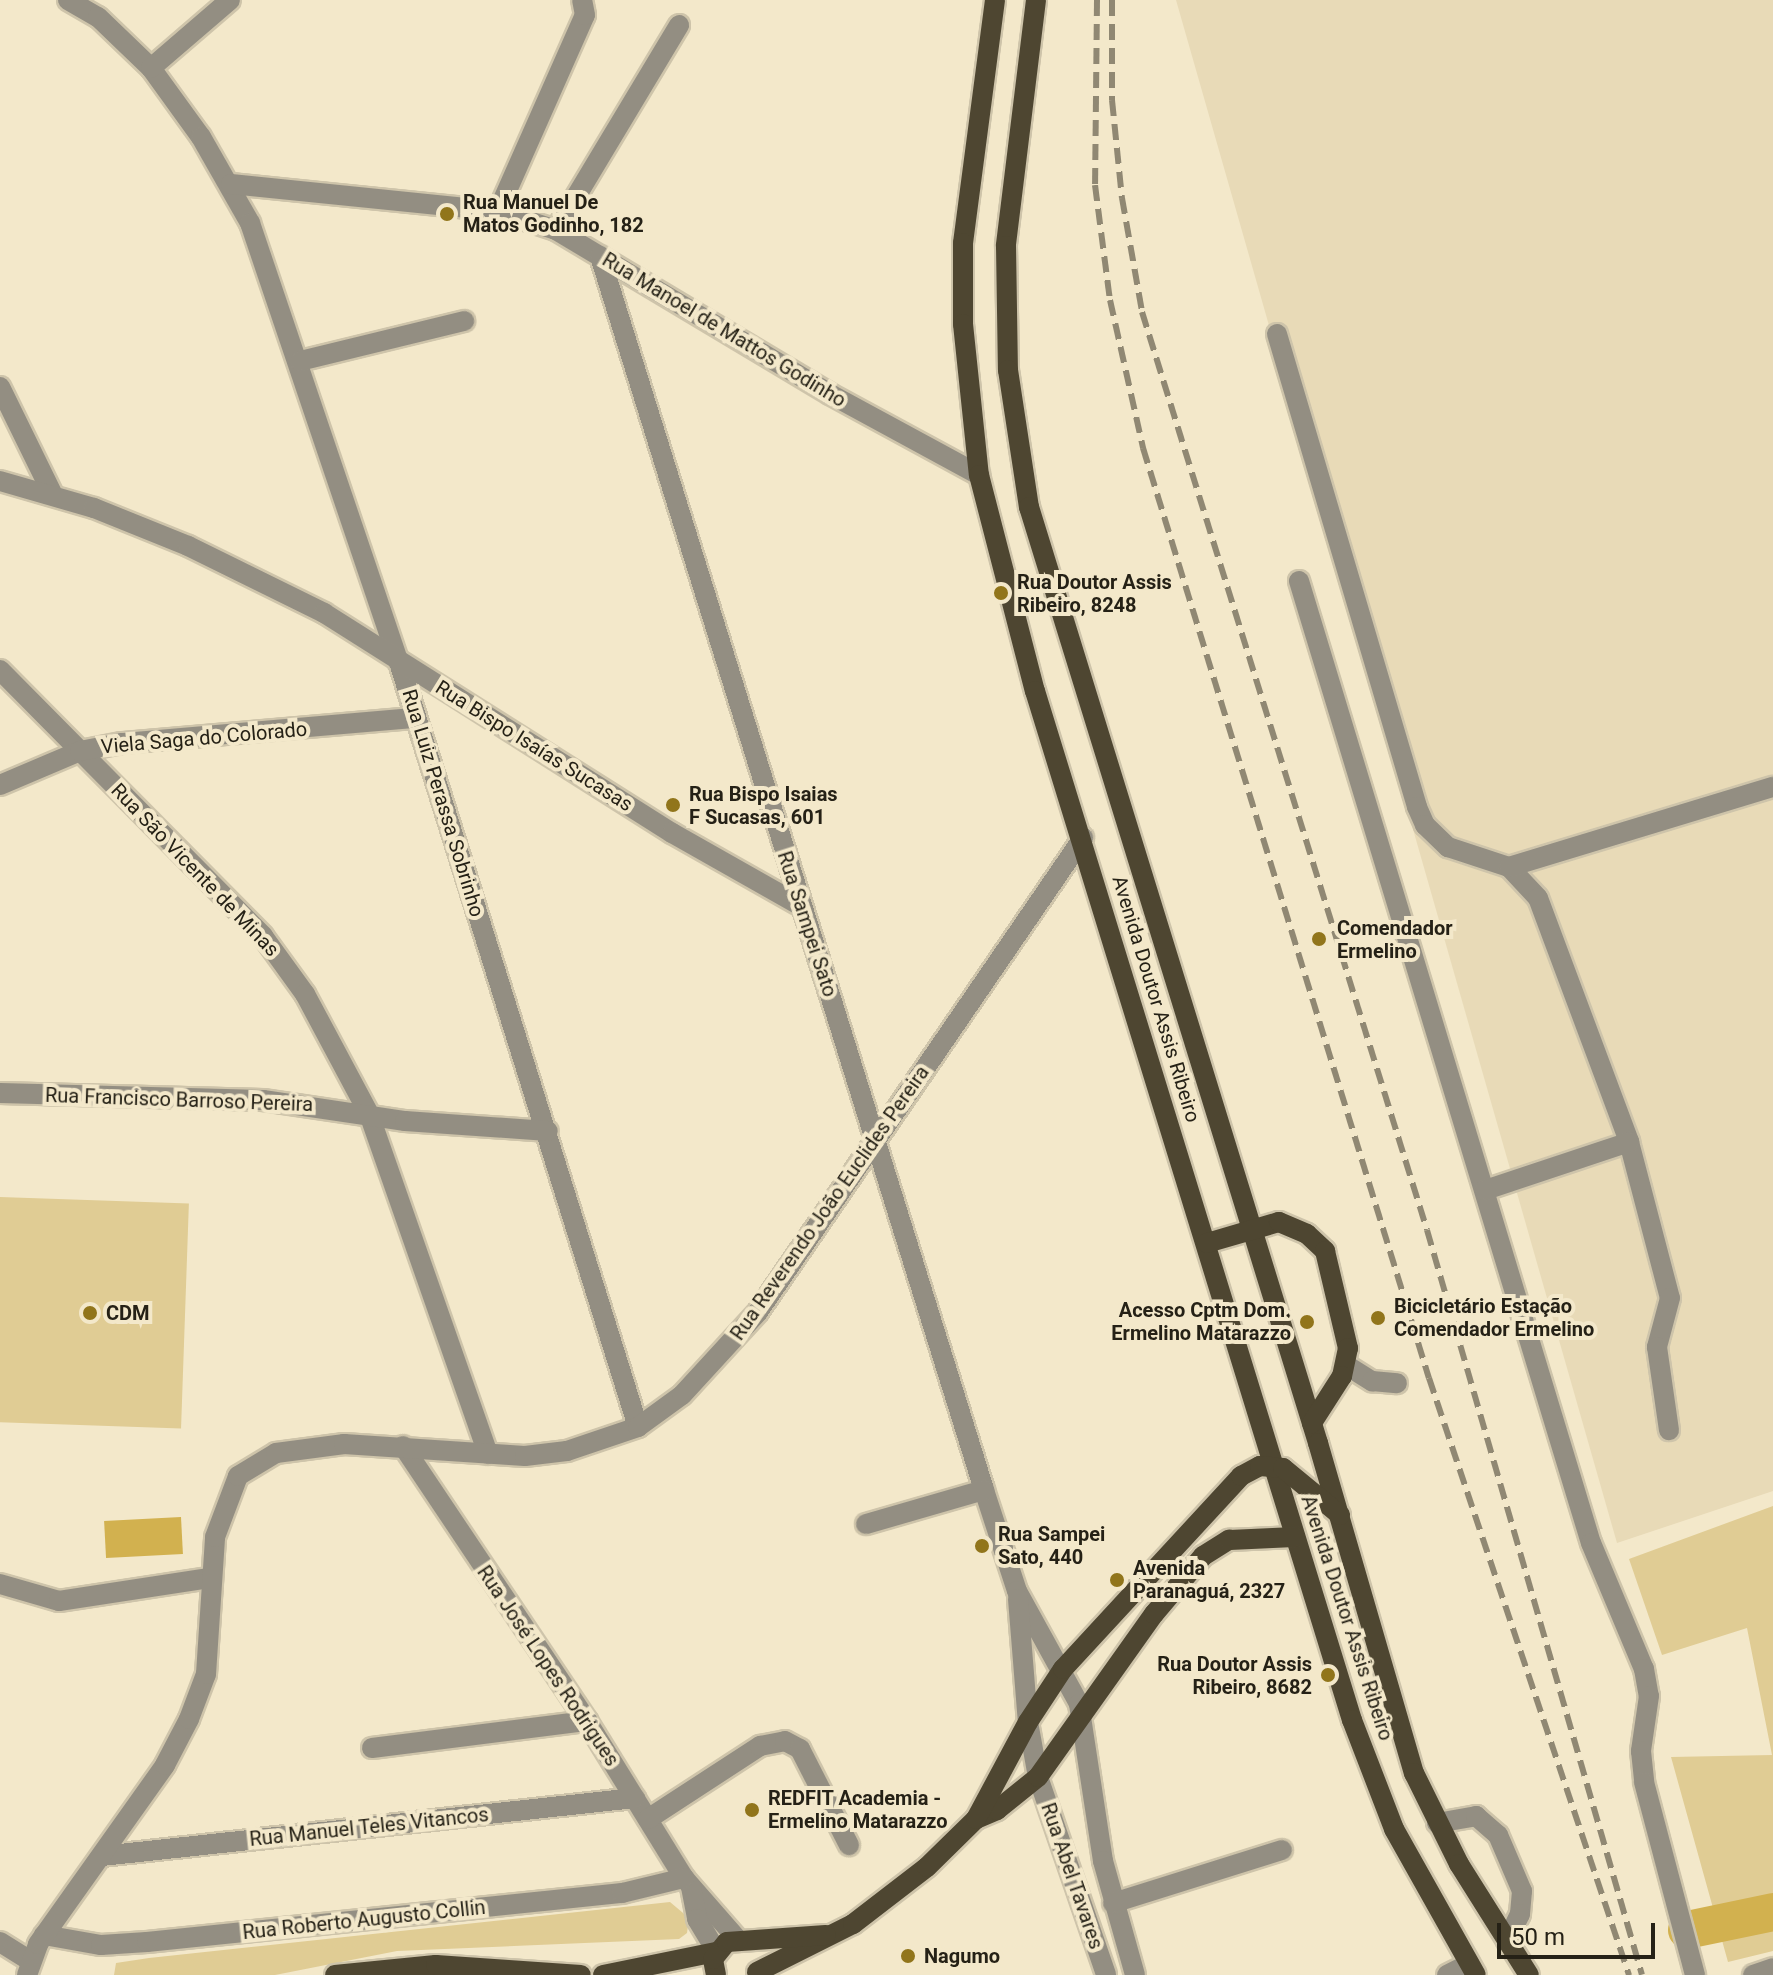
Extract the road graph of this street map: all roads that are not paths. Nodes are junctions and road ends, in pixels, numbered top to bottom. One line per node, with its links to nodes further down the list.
1 (68, 0): 7 (street)
2 (230, 0): 7 (street)
3 (582, 0): 9 (street)
4 (995, 0): 16 (main road, Avenida Doutor Assis Ribeiro)
5 (1036, 0): 35 (main road, Avenida Doutor Assis Ribeiro)
6 (679, 25): 10 (street)
7 (151, 68): 8 (street)
8 (231, 184): 9 (street, Rua Manoel de Mattos Godinho); 14 (street, Rua Luiz Perassa Sobrinho)
9 (498, 211): 10 (street, Rua Manoel de Mattos Godinho)
10 (556, 230): 11 (street, Rua Manoel de Mattos Godinho)
11 (600, 256): 16 (street, Rua Manoel de Mattos Godinho); 28 (street, Rua Sampei Sato)
12 (464, 321): 14 (street)
13 (1277, 334): 27 (street)
14 (300, 361): 20 (street, Rua Luiz Perassa Sobrinho)
15 (0, 387): 18 (street)
16 (979, 475): 26 (main road, Avenida Doutor Assis Ribeiro)
17 (0, 481): 18 (street, Rua Bispo Isaías Sucasas)
18 (53, 495): 20 (street, Rua Bispo Isaías Sucasas)
19 (1299, 581): 34 (street)
20 (399, 662): 22 (street, Rua Luiz Perassa Sobrinho); 28 (street, Rua Bispo Isaías Sucasas)
21 (0, 670): 23 (street, Rua São Vicente de Minas)
22 (415, 718): 23 (street, Viela Saga do Colorado); 31 (street, Rua Luiz Perassa Sobrinho)
23 (80, 751): 24 (street, Viela Saga do Colorado); 30 (street, Rua São Vicente de Minas)
24 (0, 785)
25 (1773, 787): 27 (street)
26 (1083, 838): 32 (street, Rua Reverendo João Euclides Pereira); 36 (main road, Avenida Doutor Assis Ribeiro)
27 (1509, 867): 33 (street)
28 (801, 906): 32 (street, Rua Sampei Sato)
29 (0, 1093): 30 (street, Rua Francisco Barroso Pereira)
30 (369, 1114): 31 (street, Rua Francisco Barroso Pereira); 43 (street, Rua São Vicente de Minas)
31 (548, 1131): 40 (street, Rua Luiz Perassa Sobrinho)
32 (876, 1140): 40 (street, Rua Reverendo João Euclides Pereira); 45 (street, Rua Sampei Sato)
33 (1629, 1142): 34 (street); 41 (street)
34 (1485, 1190): 87 (street)
35 (1249, 1228): 36 (main road); 37 (main road); 39 (main road, Avenida Doutor Assis Ribeiro)
36 (1207, 1243): 44 (main road, Avenida Doutor Assis Ribeiro)
37 (1346, 1365): 38 (street); 39 (main road)
38 (1397, 1383)
39 (1312, 1423): 46 (main road, Avenida Doutor Assis Ribeiro)
40 (638, 1427): 43 (street, Rua Reverendo João Euclides Pereira)
41 (1669, 1430)
42 (403, 1446): 43 (street, Rua Reverendo João Euclides Pereira); 49 (street, Rua Reverendo João Euclides Pereira); 54 (street, Rua José Lopes Rodrigues)
43 (488, 1454)
44 (1273, 1464): 46 (main road); 48 (main road, Avenida Doutor Assis Ribeiro); 52 (main road)
45 (984, 1490): 47 (street); 51 (street, Rua Sampei Sato)
46 (1340, 1515): 61 (main road, Avenida Doutor Assis Ribeiro)
47 (866, 1524)
48 (1295, 1537): 53 (main road); 76 (main road, Avenida Doutor Assis Ribeiro)
49 (209, 1578): 50 (street); 64 (street, Rua Reverendo João Euclides Pereira)
50 (0, 1584)
51 (1017, 1591): 52 (street, Rua Sampei Sato); 55 (street, Rua Sampei Sato)
52 (1063, 1669): 53 (street, Rua Abel Tavares); 55 (main road)
53 (1083, 1718): 57 (main road); 65 (street, Rua Abel Tavares)
54 (587, 1721): 56 (street); 58 (street, Rua José Lopes Rodrigues)
55 (1028, 1722): 57 (street, Rua Abel Tavares); 60 (main road)
56 (372, 1748)
57 (1038, 1777): 60 (main road); 66 (street, Rua Abel Tavares)
58 (635, 1798): 59 (street, Rua José Lopes Rodrigues); 64 (street, Rua Manuel Teles Vitancos)
59 (648, 1819): 62 (street); 67 (street, Rua José Lopes Rodrigues)
60 (976, 1819): 70 (main road)
61 (1437, 1823): 72 (main road, Avenida Doutor Assis Ribeiro); 72 (street)
62 (849, 1845)
63 (1282, 1850): 68 (street)
64 (102, 1856): 69 (street, Rua Reverendo João Euclides Pereira)
65 (1103, 1861): 66 (street); 68 (street, Rua Abel Tavares)
66 (1072, 1875): 83 (street, Rua Abel Tavares)
67 (687, 1883): 69 (street, Rua Roberto Augusto Collin); 71 (street, Rua José Lopes Rodrigues); 74 (street, Rua José Lopes Rodrigues)
68 (1113, 1903): 84 (street, Rua Abel Tavares)
69 (44, 1935): 77 (street, Rua Reverendo João Euclides Pereira)
70 (830, 1935): 71 (main road); 78 (main road)
71 (740, 1940): 74 (main road); 78 (main road)
72 (1507, 1941): 86 (main road, Avenida Doutor Assis Ribeiro)
73 (0, 1942): 77 (street)
74 (716, 1952): 81 (main road); 82 (main road)
75 (1773, 1968): 88 (street)
76 (1473, 1969): 85 (street)
77 (25, 1970)
78 (756, 1974)
79 (335, 1975): 80 (main road)
80 (581, 1975)
81 (603, 1975)
82 (716, 1975)
83 (1106, 1975)
84 (1135, 1975)
85 (1447, 1975)
86 (1529, 1975)
87 (1695, 1975)
88 (1753, 1975)

